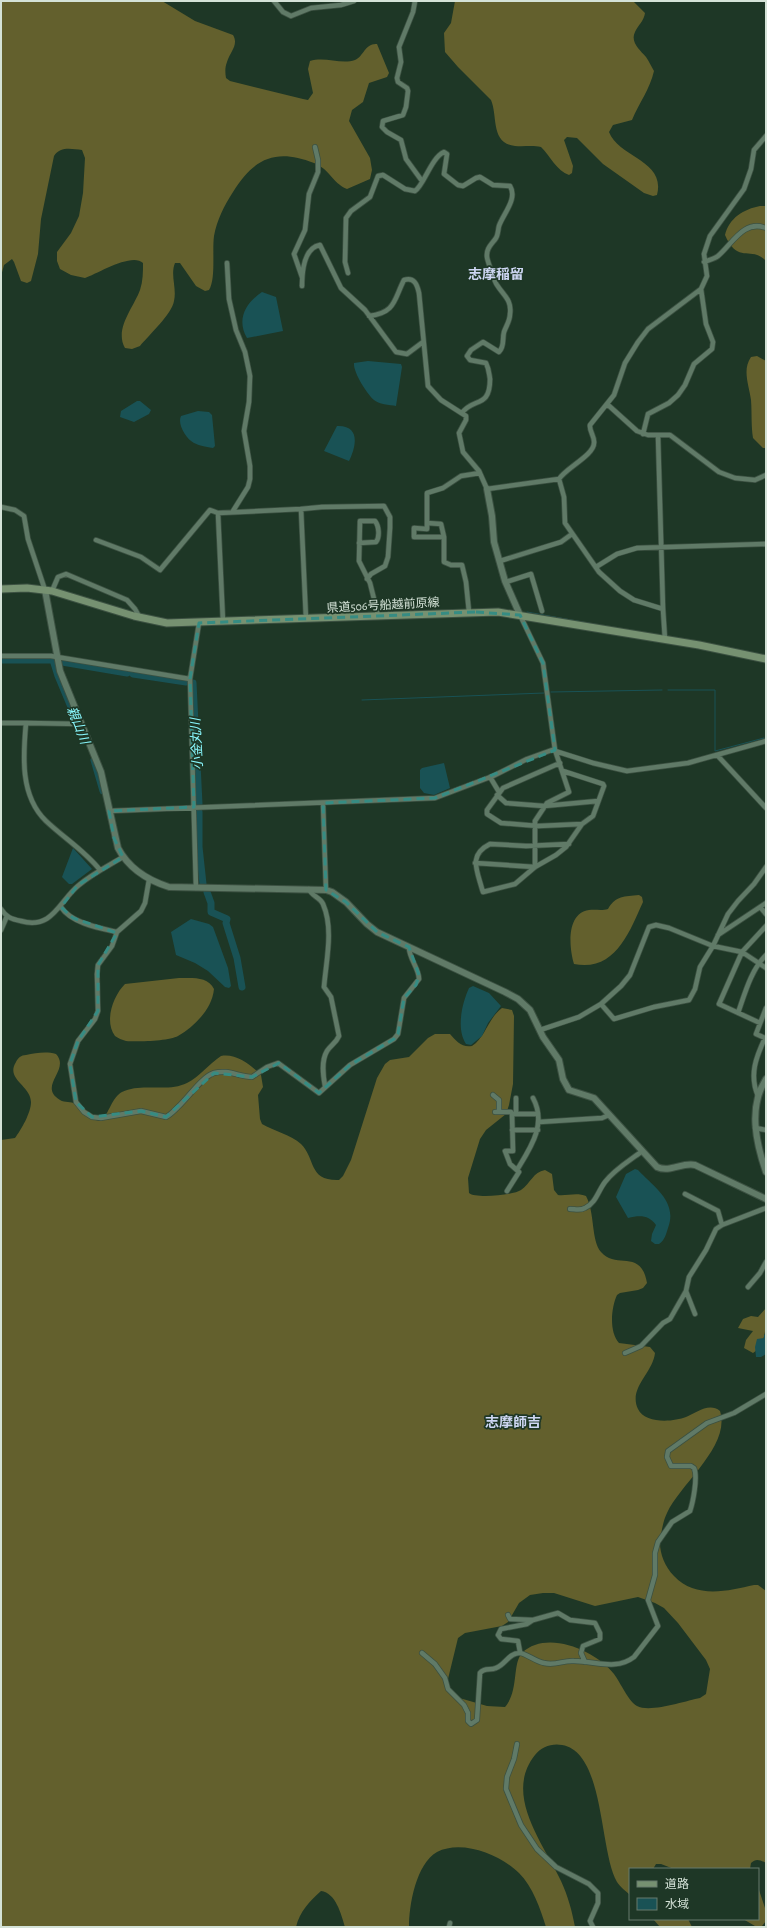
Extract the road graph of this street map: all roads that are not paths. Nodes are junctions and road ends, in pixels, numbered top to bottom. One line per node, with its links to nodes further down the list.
1 (274, 1): 2 (street)
2 (354, 1)
3 (415, 1): 6 (street)
4 (766, 136): 8 (street)
5 (315, 147): 11 (street)
6 (422, 181): 10 (street); 17 (street)
7 (766, 228): 8 (street)
8 (704, 262): 13 (street)
9 (227, 263): 26 (street)
10 (348, 273)
11 (302, 277): 12 (street); 14 (street)
12 (302, 286)
13 (701, 288): 16 (street); 18 (street)
14 (369, 316): 15 (street); 15 (street)
15 (423, 342): 17 (street)
16 (607, 404): 18 (street); 22 (street)
17 (462, 413): 20 (street)
18 (643, 434): 19 (street)
19 (658, 435): 21 (street); 34 (street)
20 (480, 473): 23 (street); 28 (street)
21 (766, 475)
22 (559, 479): 23 (street); 29 (street)
23 (487, 489): 35 (street)
24 (1, 507): 40 (street)
25 (301, 509): 26 (street); 37 (street); 47 (street)
26 (233, 511): 27 (street)
27 (218, 512): 31 (street); 48 (street)
28 (427, 524): 30 (street); 30 (street)
29 (572, 534): 35 (street); 36 (street)
30 (444, 537): 43 (street)
31 (96, 540)
32 (359, 542): 32 (street); 37 (street)
33 (766, 544): 34 (street)
34 (662, 547): 36 (street); 41 (street)
35 (500, 561): 38 (street)
36 (596, 568): 41 (street)
37 (367, 579): 44 (street)
38 (506, 582): 42 (street); 45 (street)
39 (1, 589): 40 (main road, 県道506号船越前原線)
40 (48, 590): 46 (main road, 県道506号船越前原線); 46 (street); 52 (street)
41 (663, 609): 50 (street)
42 (542, 611)
43 (468, 612): 44 (main road, 県道506号船越前原線); 45 (main road, 県道506号船越前原線)
44 (378, 615): 47 (main road, 県道506号船越前原線)
45 (520, 615): 50 (main road, 県道506号船越前原線); 59 (street)
46 (140, 618): 49 (main road, 県道506号船越前原線)
47 (306, 619): 48 (main road, 県道506号船越前原線)
48 (223, 622): 49 (main road, 県道506号船越前原線)
49 (199, 623): 54 (street)
50 (665, 640): 53 (main road, 県道506号船越前原線)
51 (1, 656): 52 (street)
52 (57, 658): 54 (street); 57 (street)
53 (766, 659)
54 (190, 679): 68 (street)
55 (1, 723): 56 (street)
56 (26, 723): 57 (street); 79 (street)
57 (79, 724): 70 (street)
58 (766, 741): 60 (street)
59 (555, 750): 60 (street); 61 (street); 63 (street)
60 (717, 755): 69 (street)
61 (560, 763): 62 (street); 64 (street)
62 (563, 771): 65 (street); 67 (street)
63 (490, 777): 64 (street); 66 (street)
64 (498, 794): 67 (street); 72 (street)
65 (598, 801): 67 (street); 71 (street)
66 (323, 803): 68 (street); 83 (street)
67 (544, 806): 72 (street)
68 (194, 807): 70 (street); 81 (street)
69 (766, 808)
70 (109, 810): 75 (street)
71 (582, 824): 72 (street); 73 (street)
72 (535, 825): 74 (street)
73 (569, 844): 74 (street); 77 (street)
74 (536, 846): 76 (street); 77 (street)
75 (123, 857): 79 (street); 80 (street)
76 (475, 863): 77 (street); 77 (street)
77 (535, 867)
78 (766, 867): 93 (street)
79 (100, 870): 85 (street)
80 (149, 880): 81 (street); 92 (street)
81 (196, 888): 82 (street)
82 (309, 889): 83 (street); 106 (street)
83 (326, 890): 95 (street)
84 (766, 903): 86 (street)
85 (61, 907): 89 (street); 92 (street)
86 (761, 908): 88 (street); 93 (street)
87 (1, 909): 89 (street)
88 (766, 914)
89 (7, 916): 91 (street)
90 (766, 926): 96 (street)
91 (1, 930)
92 (117, 932): 106 (street)
93 (718, 935): 94 (street)
94 (713, 946): 96 (street); 100 (street); 100 (street)
95 (409, 947): 104 (street); 106 (street)
96 (742, 952): 98 (street); 102 (street)
97 (766, 955): 98 (street)
98 (759, 962): 99 (street); 102 (street)
99 (766, 968)
100 (601, 1004): 104 (street)
101 (766, 1008): 103 (street)
102 (738, 1013): 103 (street)
103 (760, 1023): 108 (street)
104 (540, 1030): 113 (street)
105 (766, 1079): 108 (street)
106 (326, 1086)
107 (493, 1095): 111 (street)
108 (758, 1096): 115 (street)
109 (516, 1098): 111 (street)
110 (533, 1098): 112 (street)
111 (514, 1113): 112 (street); 116 (street)
112 (538, 1114): 114 (street)
113 (609, 1115): 114 (street); 119 (street)
114 (539, 1122): 117 (street)
115 (755, 1128): 118 (street); 121 (street)
116 (512, 1130): 117 (street); 120 (street)
117 (538, 1130): 120 (street)
118 (766, 1130)
119 (641, 1152): 124 (street); 126 (street)
120 (517, 1170): 122 (street)
121 (766, 1172)
122 (507, 1192)
123 (685, 1194): 127 (street)
124 (766, 1199)
125 (766, 1208): 127 (street)
126 (570, 1209)
127 (722, 1224): 130 (street)
128 (766, 1262): 129 (street)
129 (748, 1287)
130 (686, 1291): 131 (street); 132 (street)
131 (695, 1314)
132 (625, 1353)
133 (766, 1394): 138 (street)
134 (508, 1615): 135 (street)
135 (533, 1620): 136 (street); 138 (street)
136 (520, 1652): 137 (street); 138 (street)
137 (422, 1653)
138 (585, 1662)
139 (517, 1744): 140 (street)
140 (592, 1927)

